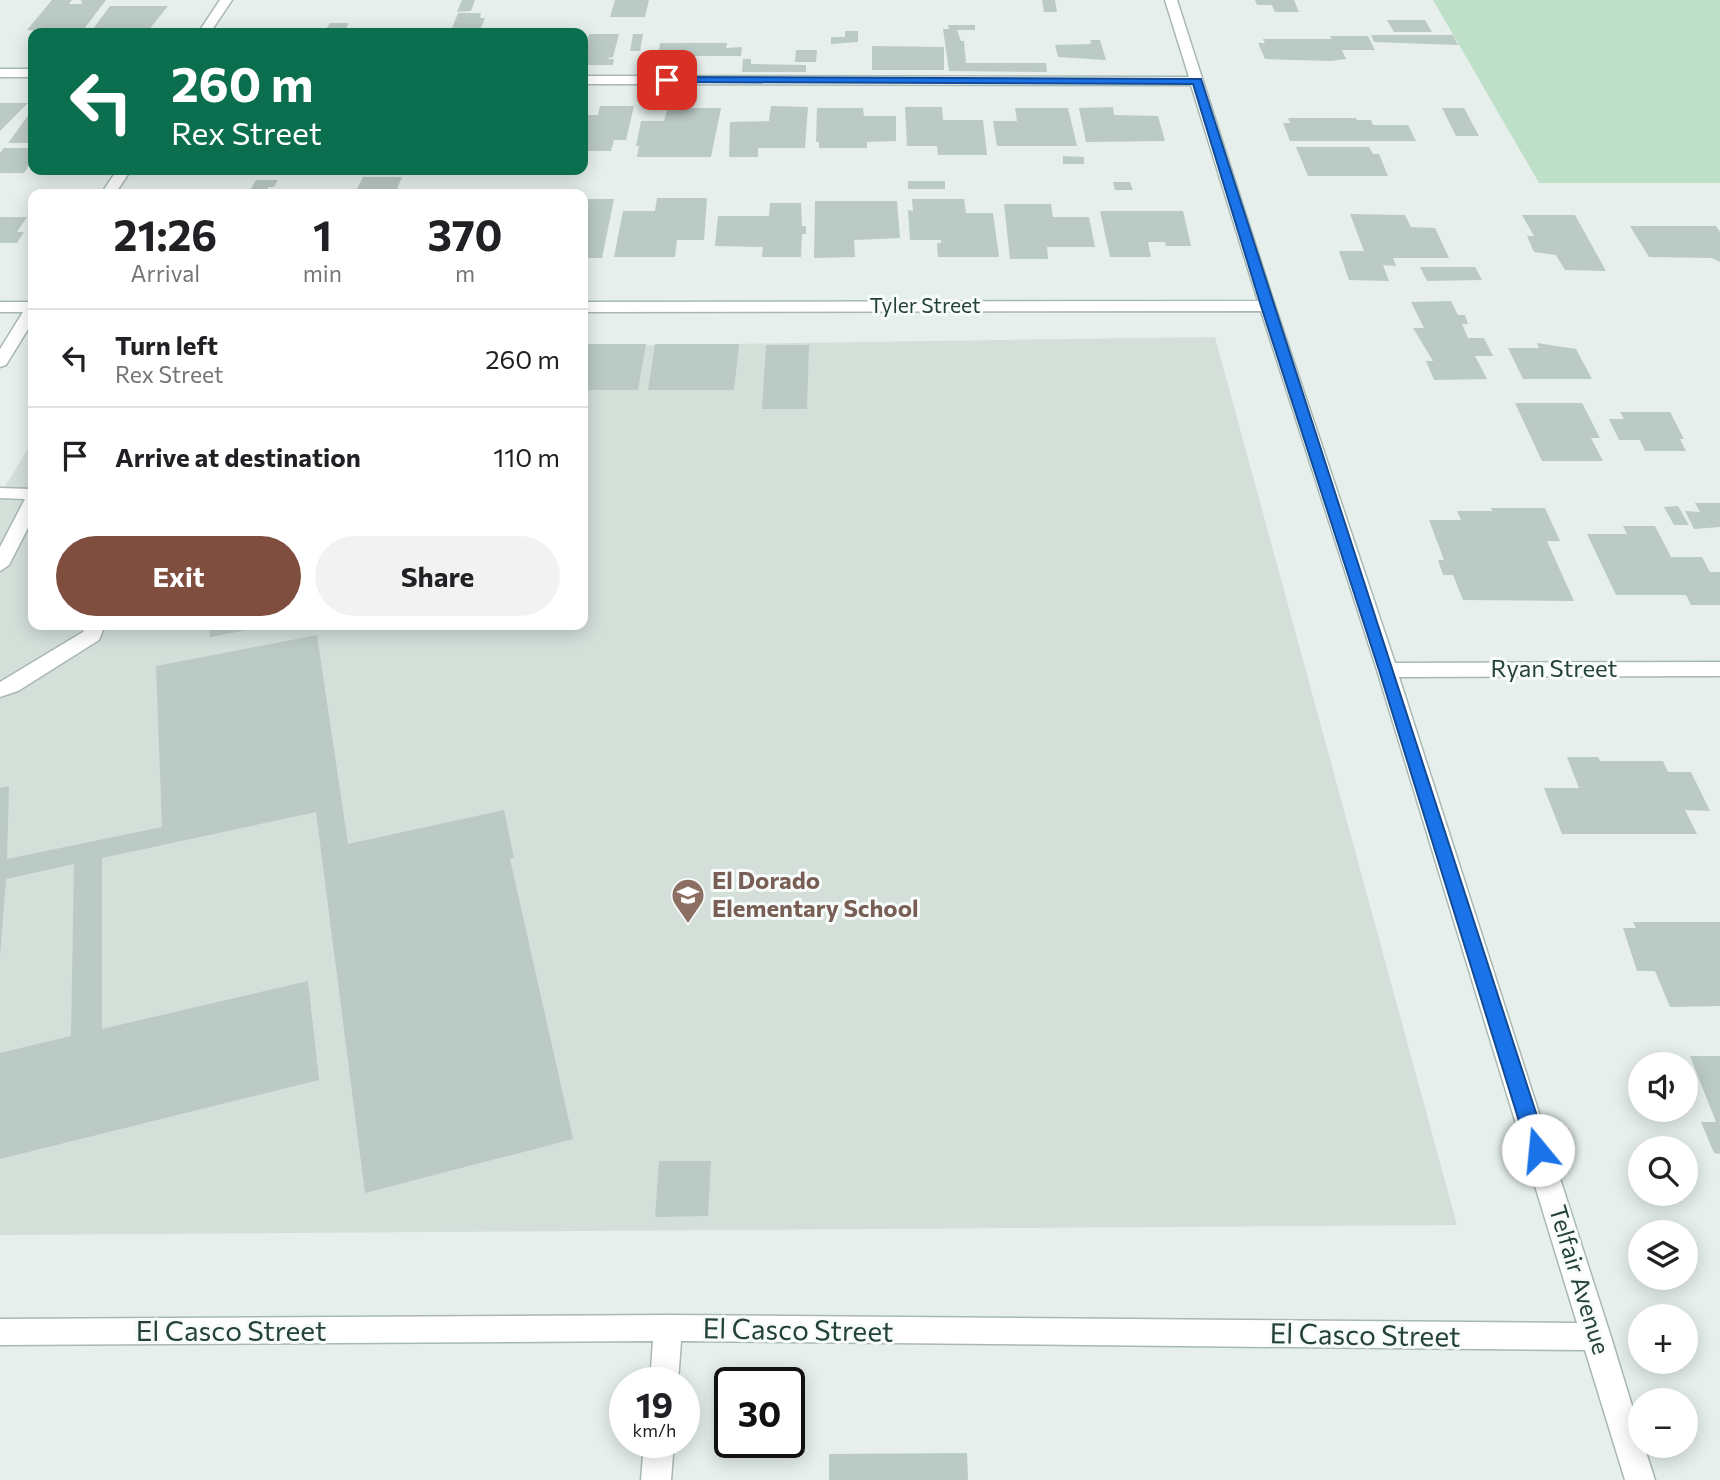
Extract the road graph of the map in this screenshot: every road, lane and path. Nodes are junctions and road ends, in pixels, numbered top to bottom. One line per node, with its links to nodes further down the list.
1 (226, 0): 3 (street)
2 (1171, 0): 7 (street, Telfair Avenue)
3 (207, 28)
4 (0, 72): 5 (street)
5 (28, 73)
6 (588, 80): 7 (street)
7 (1198, 81): 8 (street, Telfair Avenue)
8 (1267, 306): 10 (street, Tyler Street); 20 (street, Telfair Avenue)
9 (0, 307): 11 (street)
10 (588, 307)
11 (28, 308)
12 (28, 316): 13 (street)
13 (0, 362)
14 (0, 493): 15 (street)
15 (28, 494)
16 (28, 511): 17 (street)
17 (0, 565)
18 (94, 630): 21 (street)
19 (1720, 669): 20 (street, Ryan Street)
20 (1387, 670): 24 (street, Telfair Avenue)
21 (0, 690)
22 (668, 1328): 23 (street, El Casco Street); 24 (street, El Casco Street); 25 (street)
23 (0, 1332)
24 (1597, 1337): 28 (street, Telfair Avenue)
25 (665, 1367)
26 (658, 1458): 27 (street)
27 (656, 1480)
28 (1640, 1480)

